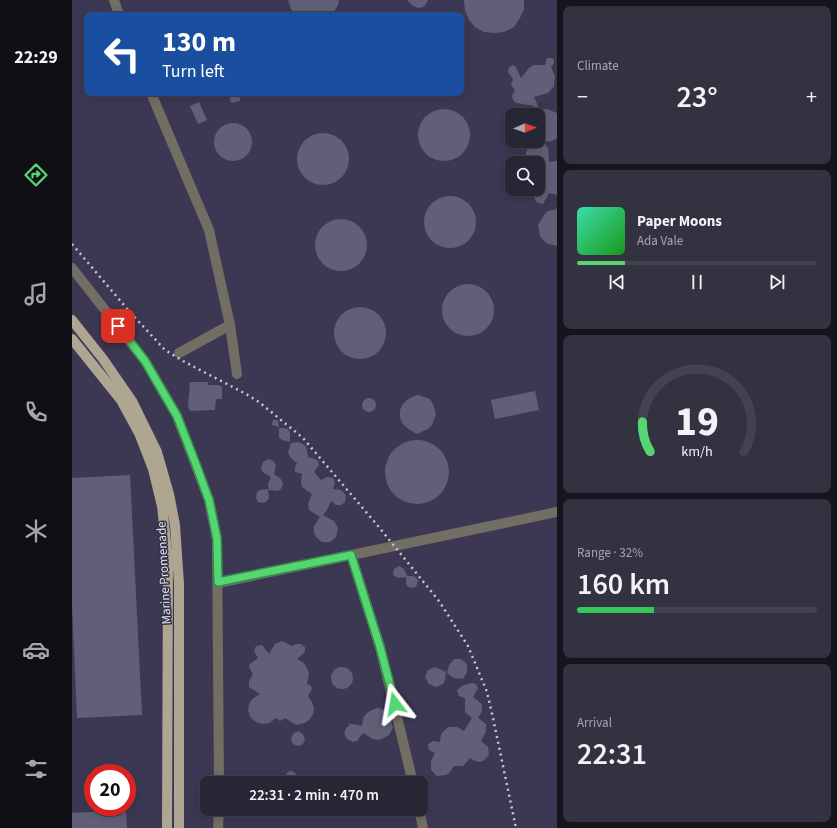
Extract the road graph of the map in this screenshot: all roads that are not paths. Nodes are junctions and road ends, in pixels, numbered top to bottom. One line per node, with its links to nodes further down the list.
1 (114, 0): 2 (street)
2 (118, 12)
3 (152, 96): 6 (street)
4 (72, 268): 12 (street)
5 (72, 320): 18 (main road, Marine Promenade)
6 (230, 325): 8 (street); 9 (street)
7 (72, 339): 17 (main road, Marine Promenade)
8 (179, 353)
9 (237, 374)
10 (557, 512): 11 (street)
11 (351, 555): 12 (street); 14 (street)
12 (218, 582): 13 (street)
13 (219, 776)
14 (411, 776)
15 (219, 816): 19 (street)
16 (420, 816): 20 (street)
17 (167, 828)
18 (178, 828)
19 (218, 828)
20 (423, 828)

